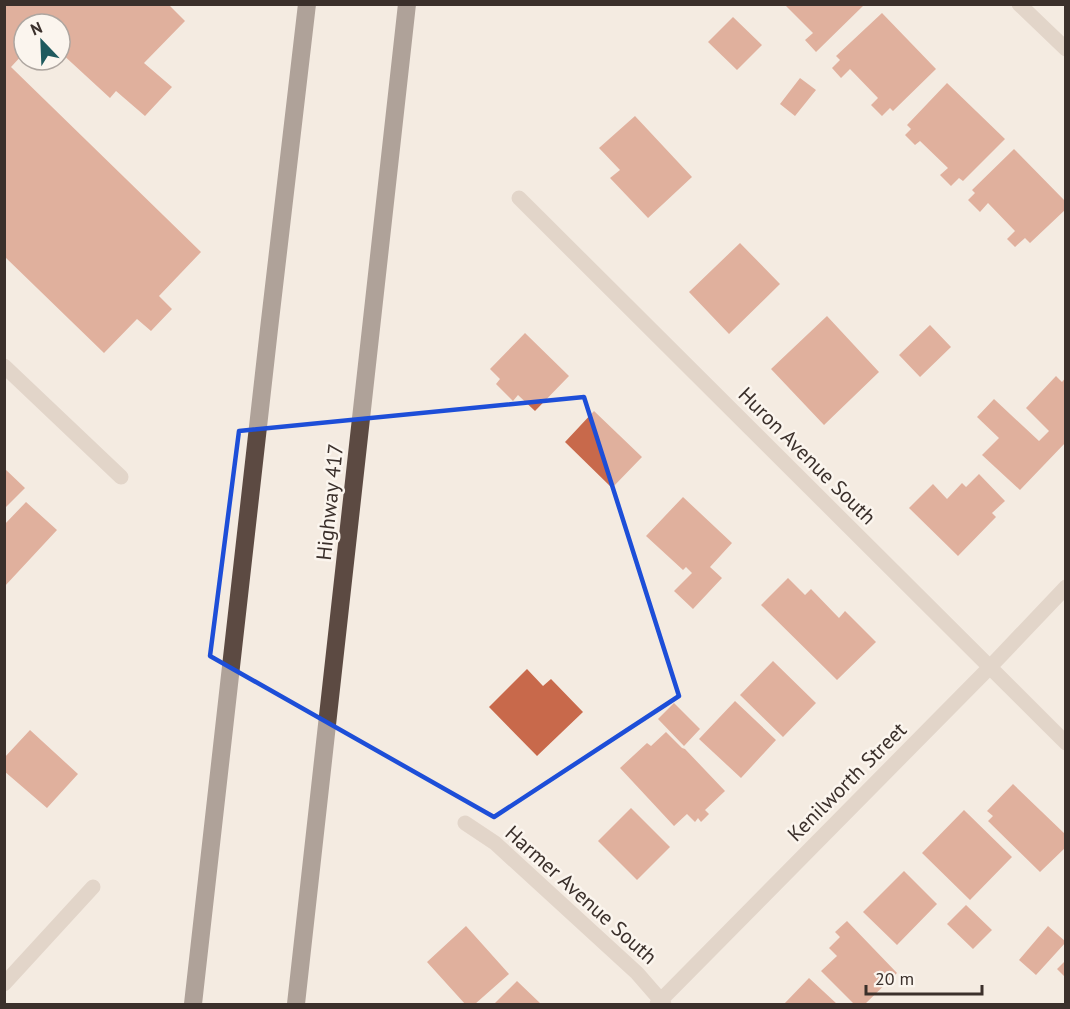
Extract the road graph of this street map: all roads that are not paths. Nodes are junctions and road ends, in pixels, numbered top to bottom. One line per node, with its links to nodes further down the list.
1 (307, 4): 15 (highway)
2 (407, 4): 16 (highway, Highway 417)
3 (1019, 4): 4 (street)
4 (1065, 49)
5 (519, 198): 9 (street, Huron Avenue South)
6 (4, 366): 7 (street)
7 (121, 477)
8 (1065, 587): 9 (street, Kenilworth Street)
9 (988, 668): 10 (street, Huron Avenue South); 14 (street, Kenilworth Street)
10 (1065, 743)
11 (465, 823): 14 (street, Harmer Avenue South)
12 (93, 887): 13 (street)
13 (4, 984)
14 (661, 1003)
15 (194, 1005)
16 (296, 1005)

